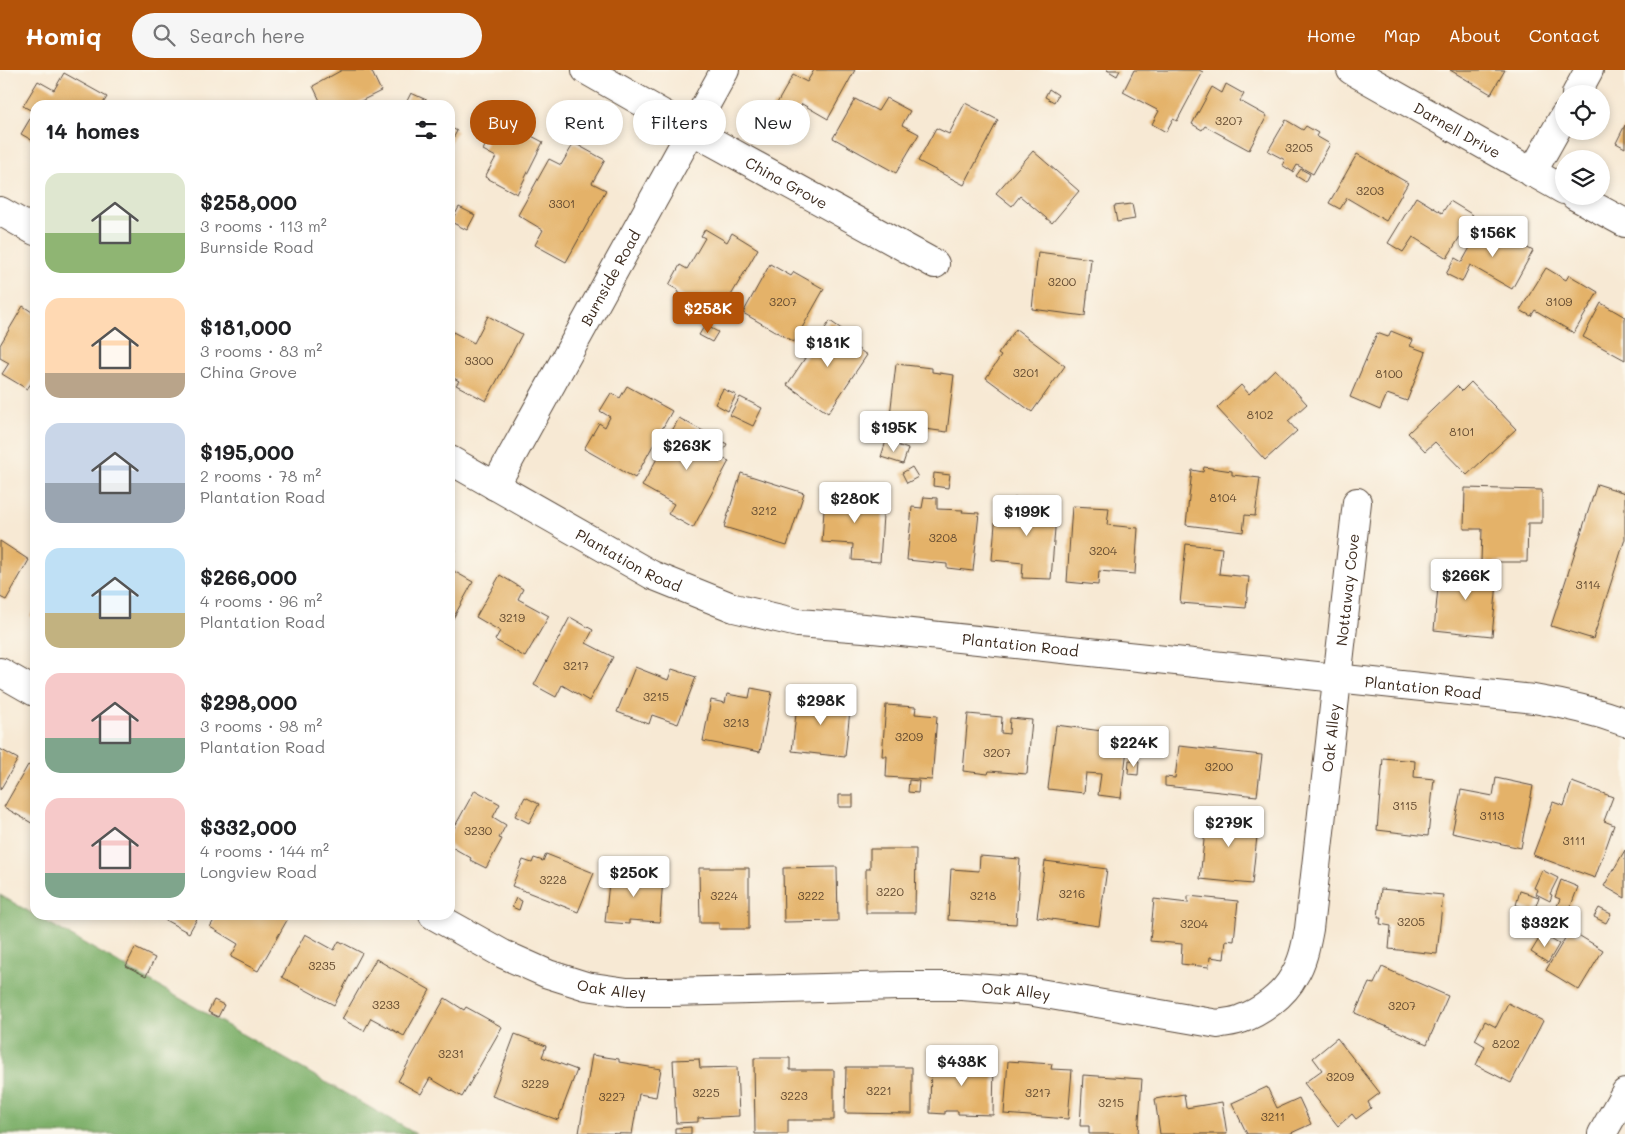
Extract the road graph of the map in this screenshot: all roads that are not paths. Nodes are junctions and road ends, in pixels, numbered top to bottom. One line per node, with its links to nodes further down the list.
1 (586, 70): 6 (street, China Grove)
2 (725, 70): 7 (street, Burnside Road)
3 (1351, 70): 11 (street, Darnell Drive)
4 (1589, 70): 5 (street)
5 (1581, 85)
6 (638, 100)
7 (708, 100)
8 (1555, 132): 11 (street)
9 (683, 145): 19 (street, Burnside Road)
10 (718, 145): 17 (street, China Grove)
11 (1532, 173): 12 (street, Darnell Drive)
12 (1555, 185)
13 (1592, 205): 15 (street)
14 (0, 211): 16 (street)
15 (1625, 223)
16 (30, 228)
17 (935, 264)
18 (455, 463): 19 (street, Plantation Road)
19 (495, 486): 22 (street, Plantation Road)
20 (1357, 502): 22 (street, Nottaway Cove)
21 (0, 672): 23 (street)
22 (1338, 679): 24 (street, Plantation Road); 25 (street, Oak Alley)
23 (30, 689)
24 (1625, 722)
25 (443, 920)
26 (1625, 1093): 27 (street)
27 (1602, 1134)

